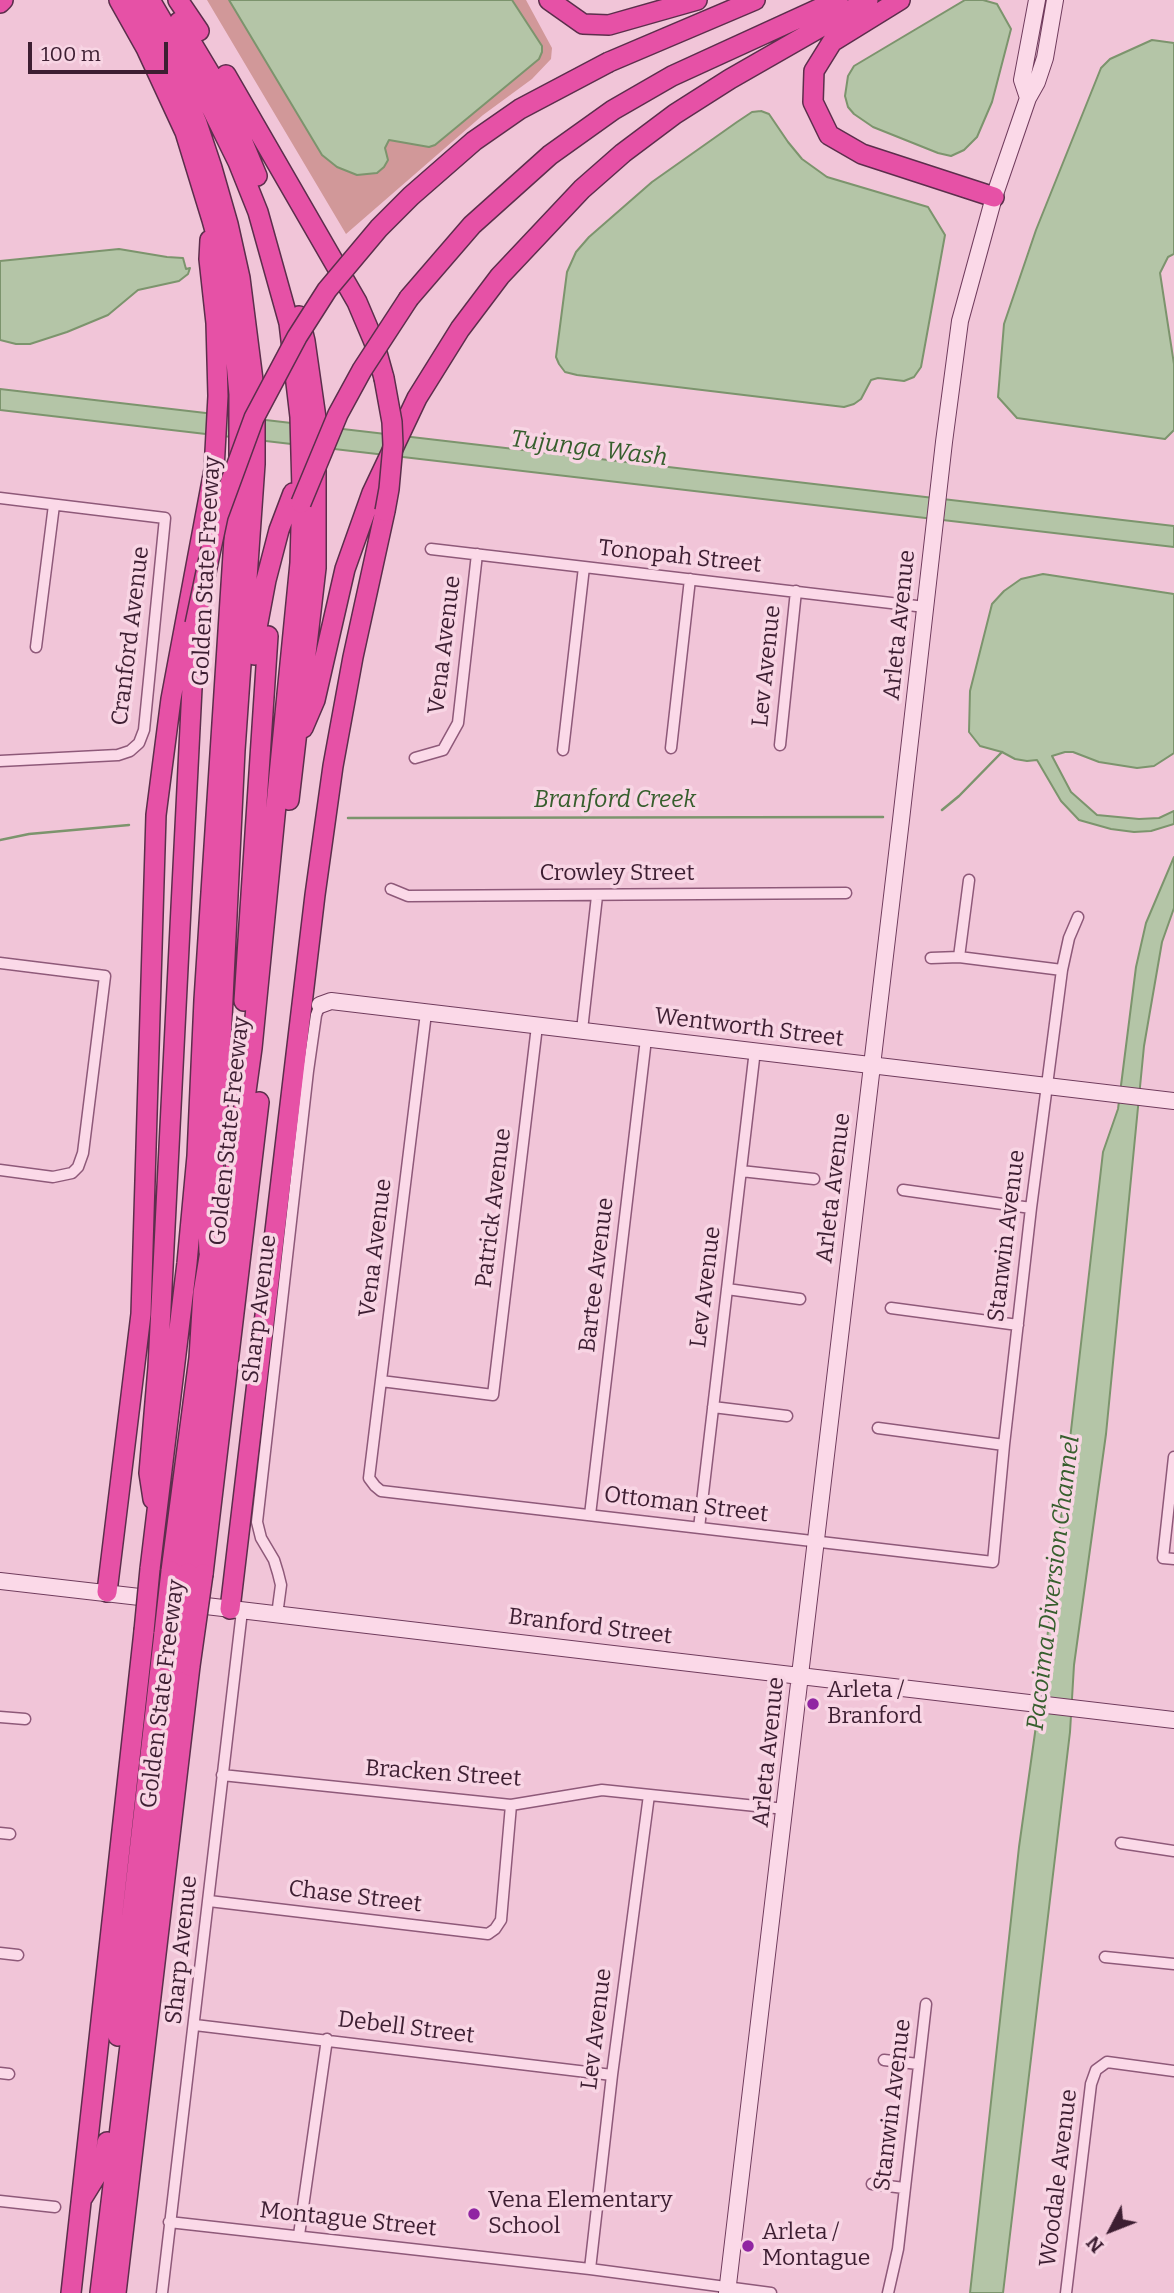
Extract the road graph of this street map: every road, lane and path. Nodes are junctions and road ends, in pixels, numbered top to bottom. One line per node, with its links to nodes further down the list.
1 (110, 0): 16 (highway)
2 (119, 0): 16 (highway, Golden State Freeway)
3 (136, 0): 21 (highway)
4 (150, 0): 22 (highway)
5 (166, 0): 22 (highway, Golden State Freeway)
6 (178, 0): 86 (highway, bridge)
7 (549, 0): 8 (highway)
8 (697, 0)
9 (755, 0): 78 (highway, bridge)
10 (808, 0): 20 (highway)
11 (838, 0): 20 (highway)
12 (868, 0): 37 (highway, bridge)
13 (900, 0): 18 (highway)
14 (1037, 0): 17 (main road, Arleta Avenue)
15 (1055, 0): 17 (main road, Arleta Avenue)
16 (146, 48): 19 (highway, Golden State Freeway)
17 (1028, 98): 18 (main road, Arleta Avenue)
18 (995, 197): 33 (main road, Arleta Avenue)
19 (212, 220): 21 (highway, Golden State Freeway); 85 (highway)
20 (405, 294): 26 (highway)
21 (247, 395): 24 (highway, Golden State Freeway, bridge)
22 (308, 418): 23 (highway, Golden State Freeway)
23 (309, 454): 37 (highway, Golden State Freeway); 59 (highway)
24 (247, 463): 65 (highway); 78 (highway, Golden State Freeway)
25 (0, 498): 27 (street)
26 (297, 498): 59 (highway); 65 (highway)
27 (54, 505): 34 (street); 40 (street, Cranford Avenue)
28 (431, 549): 29 (street, Tonopah Street)
29 (477, 554): 30 (street, Tonopah Street); 39 (street, Vena Avenue)
30 (584, 567): 31 (street, Tonopah Street); 38 (street)
31 (690, 579): 32 (street, Tonopah Street); 36 (street)
32 (796, 591): 33 (street, Tonopah Street); 35 (street, Lev Avenue)
33 (925, 607): 56 (main road, Arleta Avenue)
34 (36, 648)
35 (780, 745)
36 (671, 748)
37 (295, 750): 83 (highway, Golden State Freeway)
38 (564, 750)
39 (415, 758)
40 (0, 761)
41 (969, 880): 46 (street)
42 (391, 889): 44 (street, Crowley Street)
43 (846, 893): 44 (street, Crowley Street)
44 (597, 895): 53 (street)
45 (1078, 917): 49 (street, Stanwin Avenue)
46 (959, 957): 47 (street); 49 (street)
47 (931, 958)
48 (0, 963): 60 (street)
49 (1062, 970): 57 (street, Stanwin Avenue)
50 (320, 1005): 51 (main road, Wentworth Street); 87 (street, Sharp Avenue)
51 (426, 1013): 52 (main road, Wentworth Street); 70 (street, Vena Avenue)
52 (537, 1026): 53 (main road, Wentworth Street); 70 (street, Patrick Avenue)
53 (582, 1030): 54 (main road, Wentworth Street)
54 (646, 1039): 55 (main road, Wentworth Street); 77 (street, Bartee Avenue)
55 (755, 1051): 56 (main road, Wentworth Street); 61 (street, Lev Avenue)
56 (872, 1065): 57 (main road, Wentworth Street); 80 (main road, Arleta Avenue)
57 (1048, 1087): 58 (main road, Wentworth Street); 64 (street, Stanwin Avenue)
58 (1174, 1101)
59 (240, 1144): 83 (highway)
60 (0, 1170)
61 (741, 1171): 62 (street); 66 (street, Lev Avenue)
62 (814, 1179)
63 (902, 1190): 64 (street)
64 (1031, 1208): 69 (street, Stanwin Avenue)
65 (209, 1252): 83 (highway)
66 (727, 1289): 67 (street); 71 (street, Lev Avenue)
67 (800, 1298)
68 (891, 1308): 69 (street)
69 (1018, 1325): 74 (street, Stanwin Avenue)
70 (381, 1381): 76 (street, Vena Avenue)
71 (713, 1407): 72 (street); 79 (street, Lev Avenue)
72 (786, 1416)
73 (878, 1428): 74 (street)
74 (1004, 1445): 82 (street, Stanwin Avenue)
75 (1174, 1457): 81 (street)
76 (375, 1486): 77 (street, Ottoman Street)
77 (590, 1515): 79 (street, Ottoman Street)
78 (157, 1517): 114 (highway, Golden State Freeway, bridge)
79 (699, 1528): 80 (street, Ottoman Street)
80 (817, 1542): 82 (street, Ottoman Street); 89 (main road, Arleta Avenue)
81 (1168, 1558)
82 (993, 1562)
83 (187, 1573): 88 (highway, Golden State Freeway, bridge); 114 (highway, bridge)
84 (0, 1581): 85 (main road, Branford Street)
85 (107, 1592): 86 (main road, Branford Street)
86 (236, 1610): 87 (main road, Branford Street); 93 (street, Sharp Avenue)
87 (276, 1615): 89 (main road, Branford Street)
88 (183, 1666): 123 (highway); 124 (highway, Golden State Freeway)
89 (800, 1675): 92 (main road, Branford Street); 96 (main road, Arleta Avenue)
90 (0, 1717): 91 (street)
91 (25, 1719)
92 (1174, 1720)
93 (222, 1775): 95 (street, Bracken Street); 99 (street, Sharp Avenue)
94 (649, 1795): 95 (street, Bracken Street); 96 (street, Bracken Street); 110 (street, Lev Avenue)
95 (511, 1805): 99 (street, Chase Street)
96 (785, 1809): 120 (main road, Arleta Avenue)
97 (1121, 1843): 98 (street)
98 (1174, 1851)
99 (209, 1901): 105 (street, Sharp Avenue)
100 (0, 1953): 101 (street)
101 (18, 1955)
102 (1105, 1957): 103 (street)
103 (1174, 1964)
104 (926, 2004): 108 (street, Stanwin Avenue)
105 (195, 2025): 106 (street, Debell Street); 116 (street, Sharp Avenue)
106 (327, 2039): 110 (street, Debell Street); 117 (street)
107 (884, 2060): 108 (street)
108 (918, 2064): 112 (street, Stanwin Avenue)
109 (1174, 2071): 128 (street, Woodale Avenue)
110 (612, 2075): 119 (street, Lev Avenue)
111 (872, 2184): 112 (street)
112 (904, 2188): 127 (street, Stanwin Avenue)
113 (0, 2201): 115 (street)
114 (80, 2201): 118 (highway, Golden State Freeway)
115 (55, 2207)
116 (169, 2222): 117 (street, Montague Street); 125 (street, Sharp Avenue)
117 (299, 2235): 119 (street, Montague Street)
118 (76, 2241): 121 (highway); 122 (highway, Golden State Freeway)
119 (590, 2269): 120 (street, Montague Street)
120 (728, 2291): 126 (street, Montague Street)
121 (60, 2293)
122 (71, 2293)
123 (100, 2293)
124 (116, 2293)
125 (162, 2293)
126 (771, 2293)
127 (888, 2293)
128 (1066, 2293)

